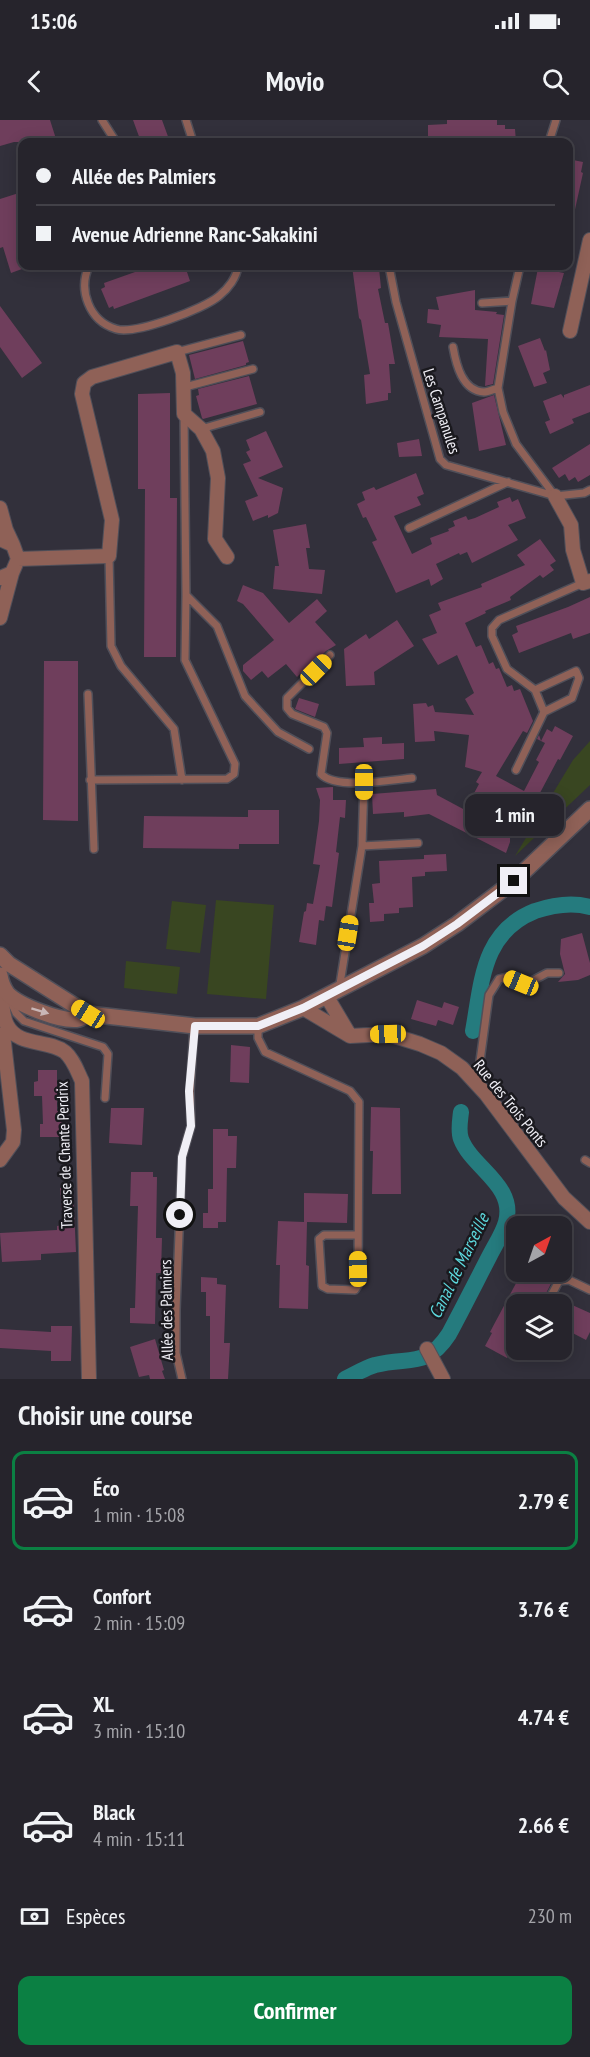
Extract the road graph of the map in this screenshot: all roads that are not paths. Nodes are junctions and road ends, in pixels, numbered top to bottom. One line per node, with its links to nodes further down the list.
1 (102, 120): 4 (lane)
2 (186, 120): 5 (lane)
3 (556, 120): 6 (lane)
4 (113, 138)
5 (192, 138)
6 (550, 138)
7 (590, 240): 14 (street)
8 (87, 270): 9 (lane)
9 (236, 270)
10 (390, 270): 24 (lane, Les Campanules)
11 (519, 270): 12 (lane)
12 (512, 301): 13 (lane); 20 (lane)
13 (482, 303)
14 (570, 331)
15 (241, 335): 17 (lane)
16 (453, 347): 20 (lane)
17 (177, 352): 19 (street); 32 (street)
18 (253, 369): 19 (lane)
19 (185, 387): 22 (street)
20 (498, 388): 26 (lane)
21 (260, 412): 23 (lane)
22 (184, 414): 23 (street); 37 (lane)
23 (201, 429): 33 (street)
24 (508, 482): 26 (lane); 29 (lane)
25 (590, 490): 26 (lane)
26 (555, 496): 36 (street)
27 (0, 508): 28 (street)
28 (0, 513): 31 (street)
29 (409, 528)
30 (0, 539): 31 (street)
31 (13, 545): 34 (street)
32 (110, 556): 34 (street); 47 (lane)
33 (227, 557)
34 (18, 559): 35 (street)
35 (6, 576): 38 (street)
36 (587, 582): 40 (lane)
37 (186, 595): 43 (lane); 47 (lane)
38 (0, 618)
39 (330, 655): 48 (lane)
40 (535, 690): 42 (lane); 42 (lane)
41 (88, 694): 46 (lane)
42 (544, 712): 44 (lane)
43 (309, 749)
44 (516, 770)
45 (412, 778): 48 (lane)
46 (90, 780): 47 (lane); 52 (lane)
47 (182, 780)
48 (364, 782): 51 (lane)
49 (590, 810): 56 (street)
50 (418, 843): 51 (lane)
51 (362, 846): 56 (lane)
52 (94, 849)
53 (0, 955): 58 (street)
54 (559, 973): 64 (lane)
55 (3, 984): 58 (street, one-way to 58); 59 (street); 65 (lane)
56 (333, 994): 57 (street); 63 (street)
57 (303, 1008): 61 (street); 63 (street)
58 (88, 1014): 60 (street)
59 (2, 1016): 62 (street)
60 (195, 1026): 61 (street); 73 (lane, Allée des Palmiers)
61 (258, 1026): 68 (lane)
62 (5, 1034): 66 (street); 72 (street, Traverse de Chante Perdrix)
63 (350, 1036): 64 (street, Rue des Trois Ponts)
64 (477, 1083): 67 (street, Rue des Trois Ponts)
65 (105, 1098)
66 (0, 1160)
67 (590, 1222)
68 (358, 1235): 68 (lane)
69 (590, 1290): 70 (lane)
70 (552, 1294)
71 (430, 1354): 74 (street)
72 (89, 1379)
73 (182, 1379)
74 (443, 1379)

